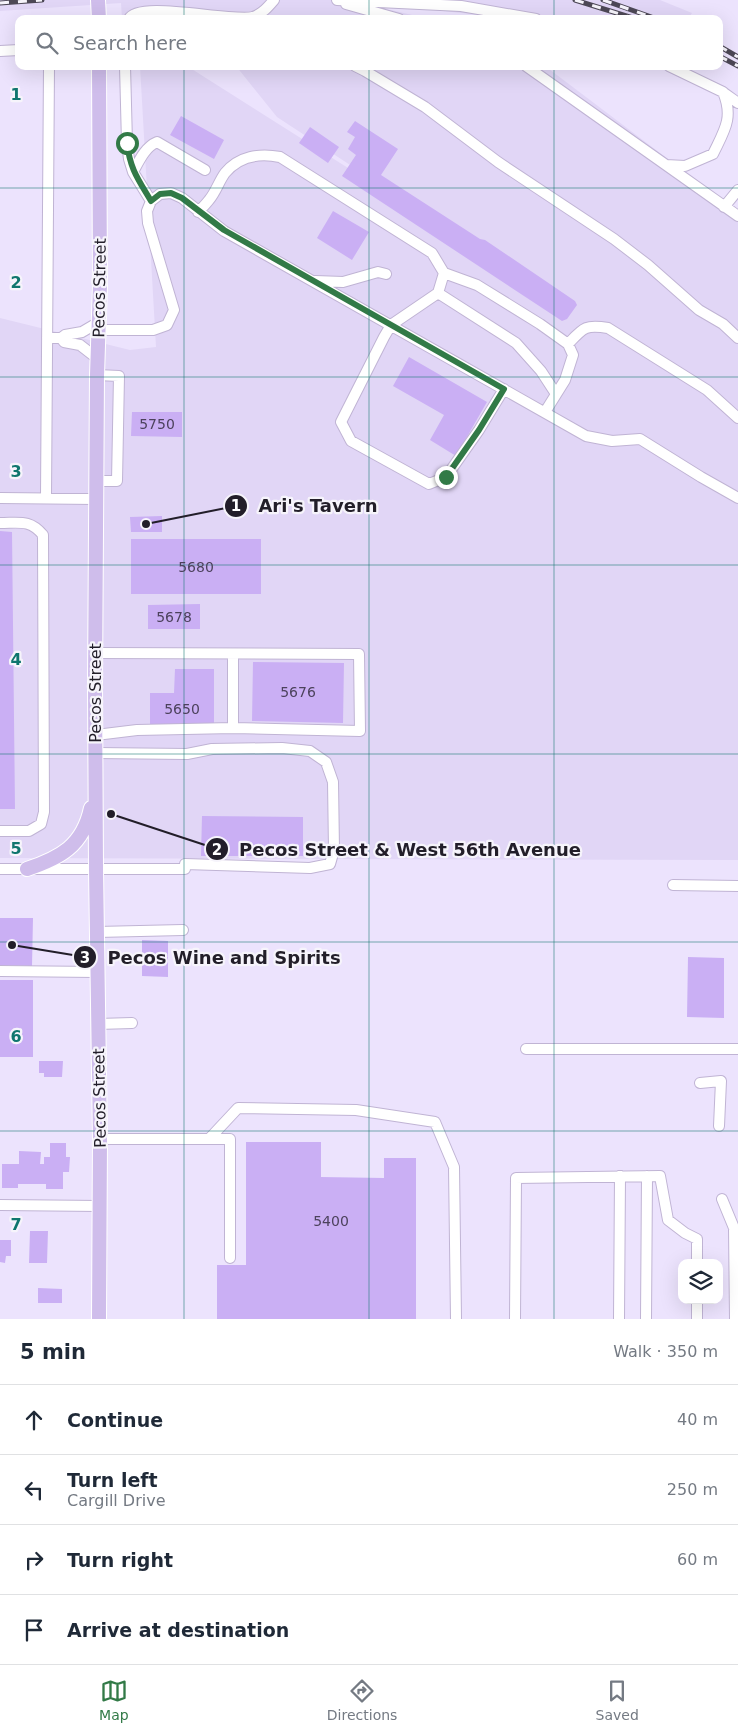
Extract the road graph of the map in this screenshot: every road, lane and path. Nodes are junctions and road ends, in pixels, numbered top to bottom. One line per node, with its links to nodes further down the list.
1 (98, 0): 4 (main road)
2 (274, 0): 7 (street)
3 (335, 0): 8 (street); 9 (street)
4 (98, 15)
5 (130, 15): 6 (street)
6 (225, 15)
7 (258, 15)
8 (386, 15)
9 (513, 15)
10 (15, 50): 11 (street)
11 (0, 51)
12 (49, 70): 34 (street)
13 (99, 70): 33 (main road, Pecos Street)
14 (126, 70): 22 (street)
15 (363, 70): 36 (street)
16 (532, 70): 20 (street)
17 (677, 70): 18 (street)
18 (723, 92): 19 (street); 20 (street)
19 (738, 102)
20 (666, 165): 25 (street)
21 (205, 170): 22 (street)
22 (133, 172): 24 (street)
23 (738, 190): 25 (street)
24 (151, 201): 26 (street); 33 (street)
25 (724, 207): 27 (street)
26 (198, 212): 28 (street); 30 (street)
27 (738, 216)
28 (444, 273): 31 (street); 37 (street)
29 (386, 274): 30 (street)
30 (314, 281): 32 (street)
31 (438, 293): 32 (street); 41 (street)
32 (391, 325): 40 (street); 40 (street)
33 (99, 326): 35 (street); 38 (main road, Pecos Street)
34 (47, 338): 35 (street); 46 (street)
35 (62, 338): 38 (street)
36 (738, 338)
37 (568, 344): 41 (street); 43 (street)
38 (98, 359): 39 (main road, Pecos Street)
39 (97, 375): 44 (main road, Pecos Street); 44 (street)
40 (504, 389): 42 (street)
41 (556, 394): 42 (street)
42 (545, 412): 47 (street)
43 (738, 418)
44 (96, 481): 48 (main road, Pecos Street)
45 (0, 498): 46 (street)
46 (46, 498): 48 (street)
47 (738, 498)
48 (96, 499): 50 (main road, Pecos Street)
49 (0, 523): 56 (street)
50 (95, 654): 51 (street); 53 (main road, Pecos Street)
51 (233, 654): 52 (street); 52 (street)
52 (233, 728): 53 (street)
53 (96, 735): 54 (main road, Pecos Street)
54 (96, 753): 55 (main road, Pecos Street); 58 (street)
55 (96, 786): 57 (main road); 58 (main road, Pecos Street)
56 (0, 831)
57 (26, 869): 58 (street); 59 (street)
58 (96, 869): 63 (main road, Pecos Street)
59 (0, 870)
60 (673, 885): 61 (street)
61 (738, 886)
62 (183, 930): 63 (street)
63 (96, 932): 65 (main road, Pecos Street)
64 (0, 971): 65 (street)
65 (97, 972): 67 (main road, Pecos Street)
66 (132, 1023): 67 (street)
67 (98, 1024): 72 (main road, Pecos Street)
68 (526, 1049): 69 (street)
69 (738, 1050)
70 (700, 1082): 71 (street)
71 (719, 1126)
72 (100, 1139): 73 (street); 78 (main road, Pecos Street)
73 (209, 1139): 80 (street); 84 (street)
74 (620, 1176): 75 (street); 85 (street); 86 (street)
75 (647, 1176): 81 (street); 87 (street)
76 (722, 1199): 79 (street)
77 (0, 1205): 78 (street)
78 (100, 1206): 83 (main road, Pecos Street)
79 (736, 1225): 89 (street)
80 (230, 1258)
81 (697, 1259)
82 (697, 1304): 88 (street)
83 (100, 1319)
84 (456, 1319)
85 (515, 1319)
86 (619, 1319)
87 (646, 1319)
88 (697, 1319)
89 (735, 1319)

